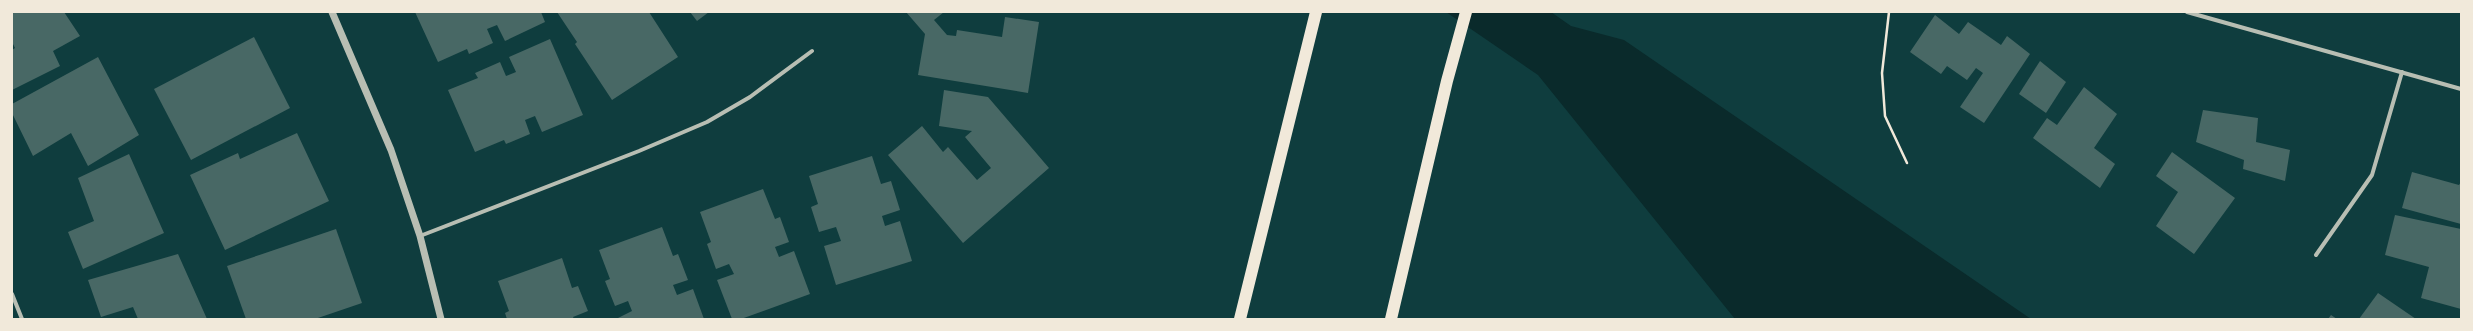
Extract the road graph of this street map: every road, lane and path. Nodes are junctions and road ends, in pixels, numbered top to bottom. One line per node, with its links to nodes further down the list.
1 (332, 12): 10 (street)
2 (1466, 12): 16 (highway)
3 (1889, 12): 9 (path)
4 (2187, 12): 7 (street)
5 (1315, 14): 15 (highway)
6 (812, 51): 10 (street)
7 (2402, 72): 8 (street); 11 (street)
8 (2461, 88)
9 (1907, 163)
10 (420, 236): 14 (street)
11 (2316, 255)
12 (12, 294): 13 (street)
13 (22, 319)
14 (442, 319)
15 (1240, 319)
16 (1391, 319)

